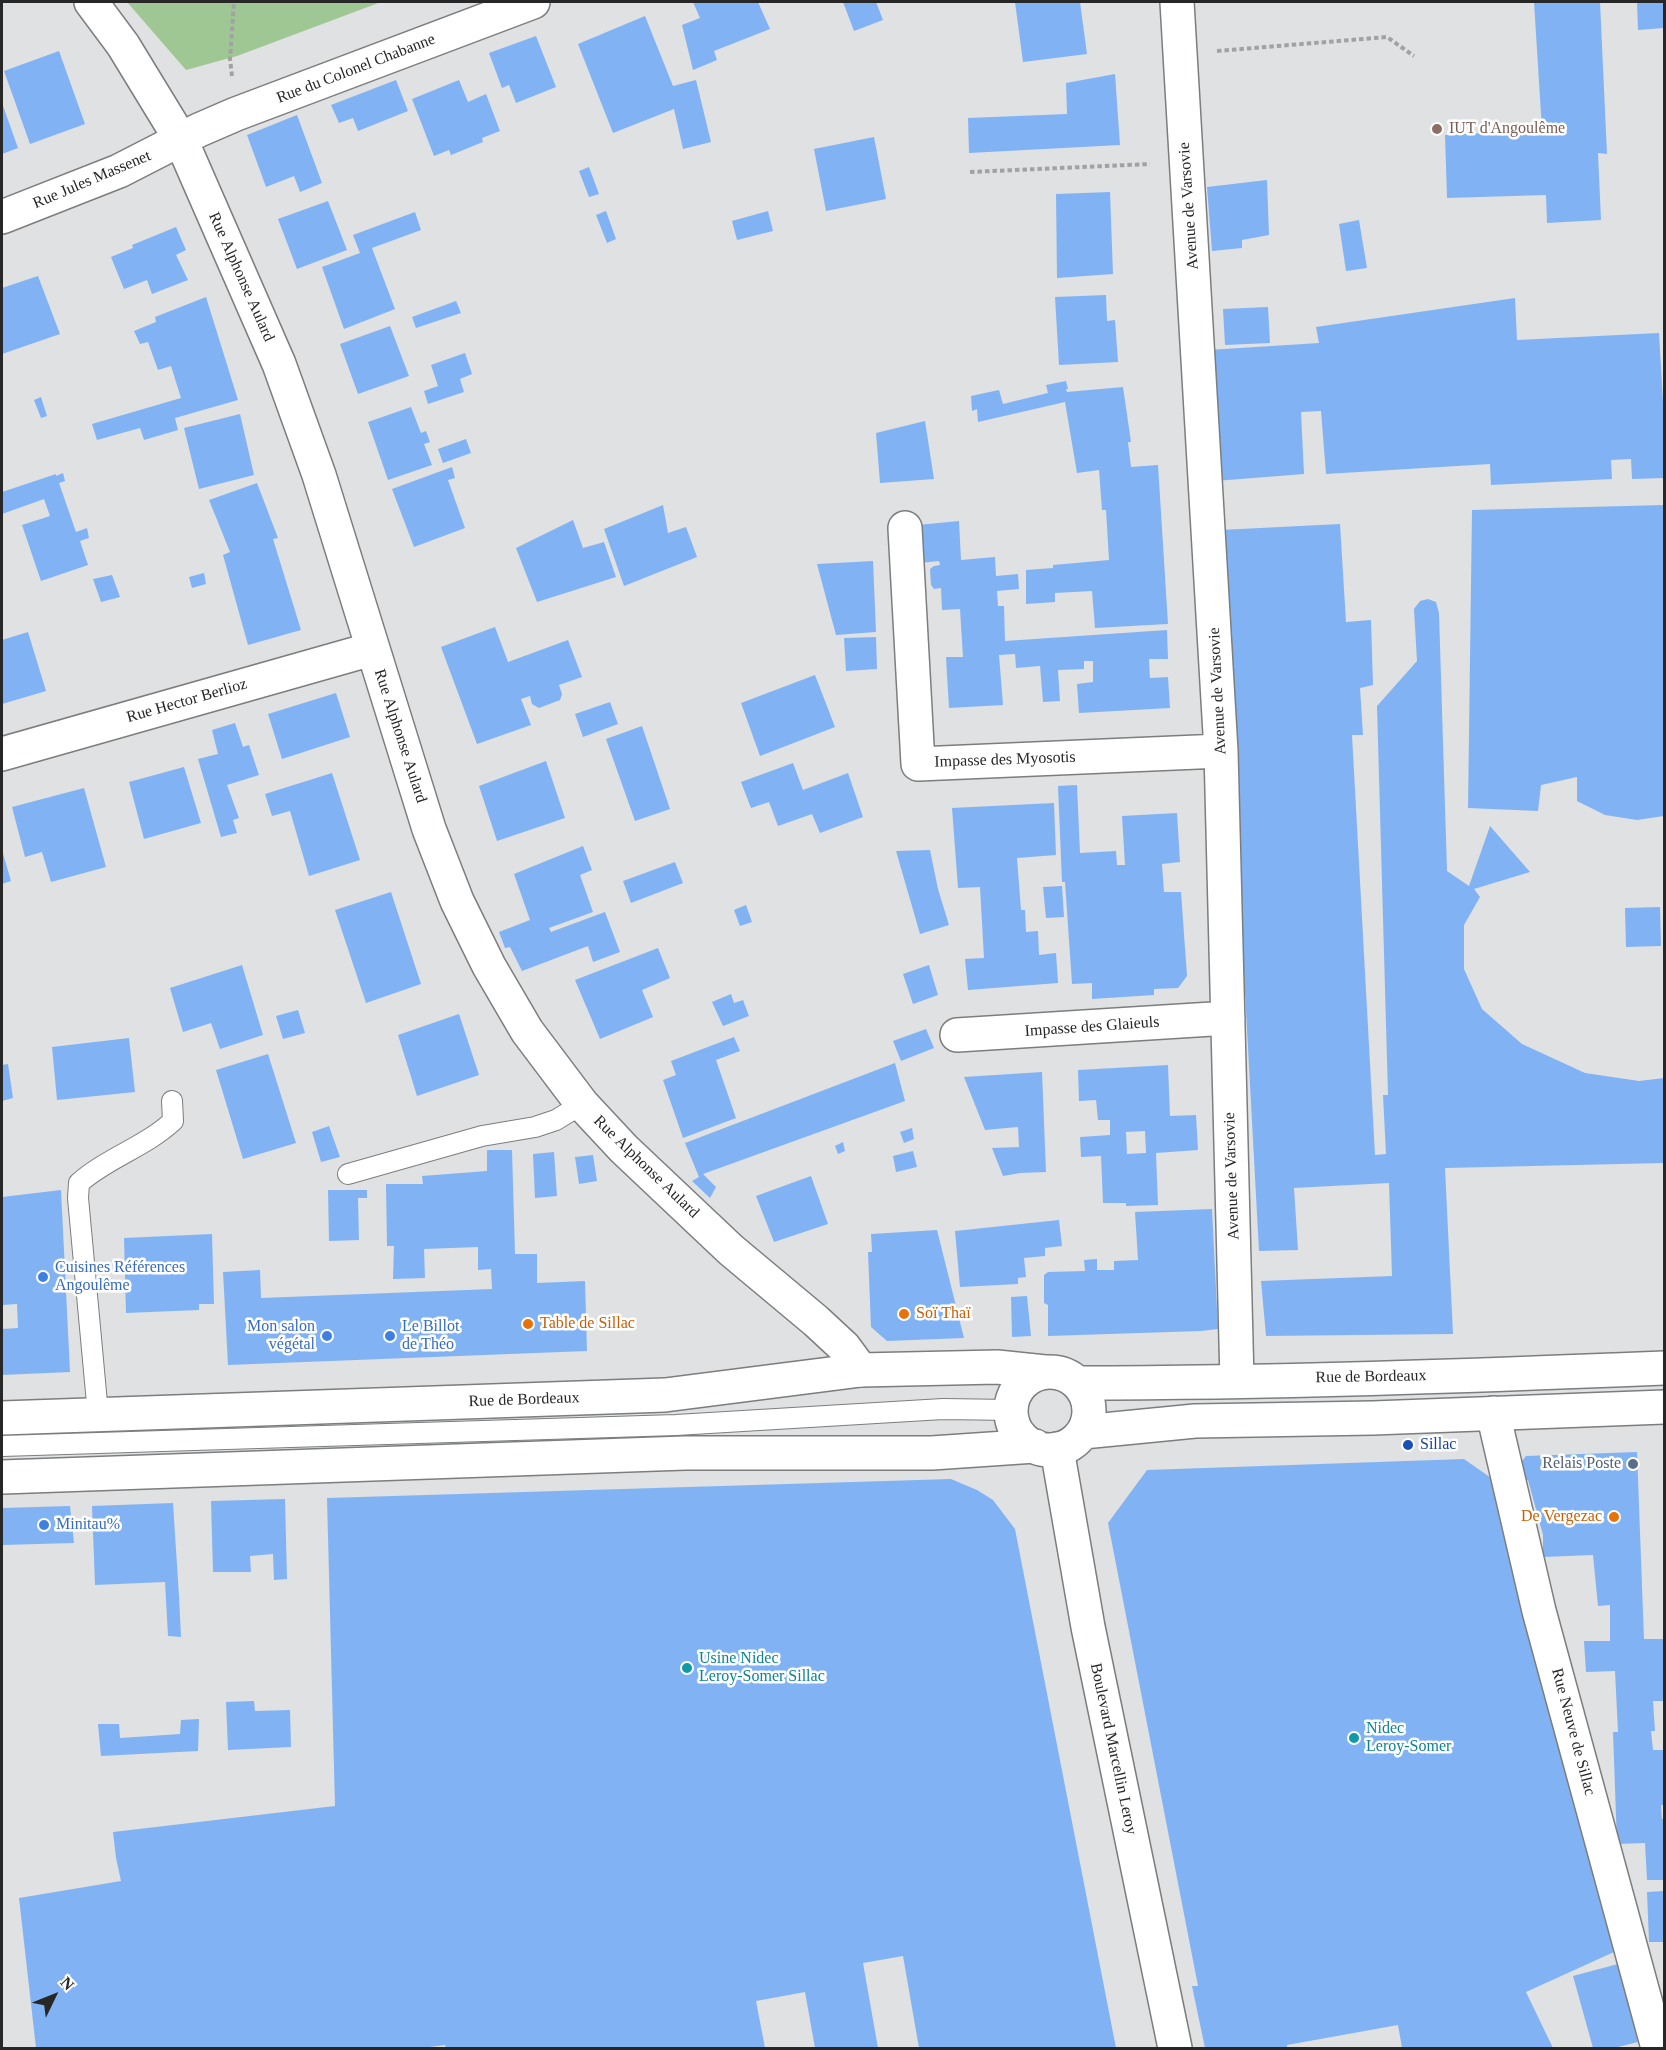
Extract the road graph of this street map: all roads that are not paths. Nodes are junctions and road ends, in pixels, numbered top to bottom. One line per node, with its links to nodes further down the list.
1 (91, 2): 4 (street, Rue Alphonse Aulard)
2 (533, 2): 4 (street, Rue du Colonel Chabanne)
3 (1177, 2): 8 (street, Avenue de Varsovie)
4 (181, 140): 5 (street, Rue Jules Massenet); 7 (street, Rue Alphonse Aulard)
5 (2, 217)
6 (905, 528): 8 (street, Impasse des Myosotis)
7 (372, 649): 9 (street, Rue Hector Berlioz); 13 (street, Rue Alphonse Aulard)
8 (1221, 751): 10 (street, Avenue de Varsovie)
9 (2, 754)
10 (1228, 1018): 11 (street, Impasse des Glaieuls); 18 (street, Avenue de Varsovie)
11 (957, 1035)
12 (172, 1101): 23 (lane)
13 (582, 1104): 14 (lane); 16 (street, Rue Alphonse Aulard)
14 (348, 1173)
15 (1665, 1368): 18 (street, Rue de Bordeaux)
16 (861, 1370): 17 (street, Rue de Bordeaux); 23 (street, Rue de Bordeaux)
17 (1045, 1372): 19 (street); 21 (street)
18 (1237, 1381): 19 (street, Rue de Bordeaux)
19 (1078, 1383): 25 (street)
20 (1665, 1407): 22 (street)
21 (1011, 1410): 25 (street); 26 (lane)
22 (1493, 1413): 25 (street); 31 (street, Rue Neuve de Sillac)
23 (98, 1414): 24 (street, Rue de Bordeaux)
24 (2, 1418)
25 (1058, 1442): 28 (street); 30 (street, Boulevard Marcellin Leroy)
26 (128, 1443): 27 (lane); 28 (lane)
27 (2, 1446)
28 (56, 1476): 29 (street)
29 (2, 1477)
30 (1175, 2049)
31 (1658, 2049)

